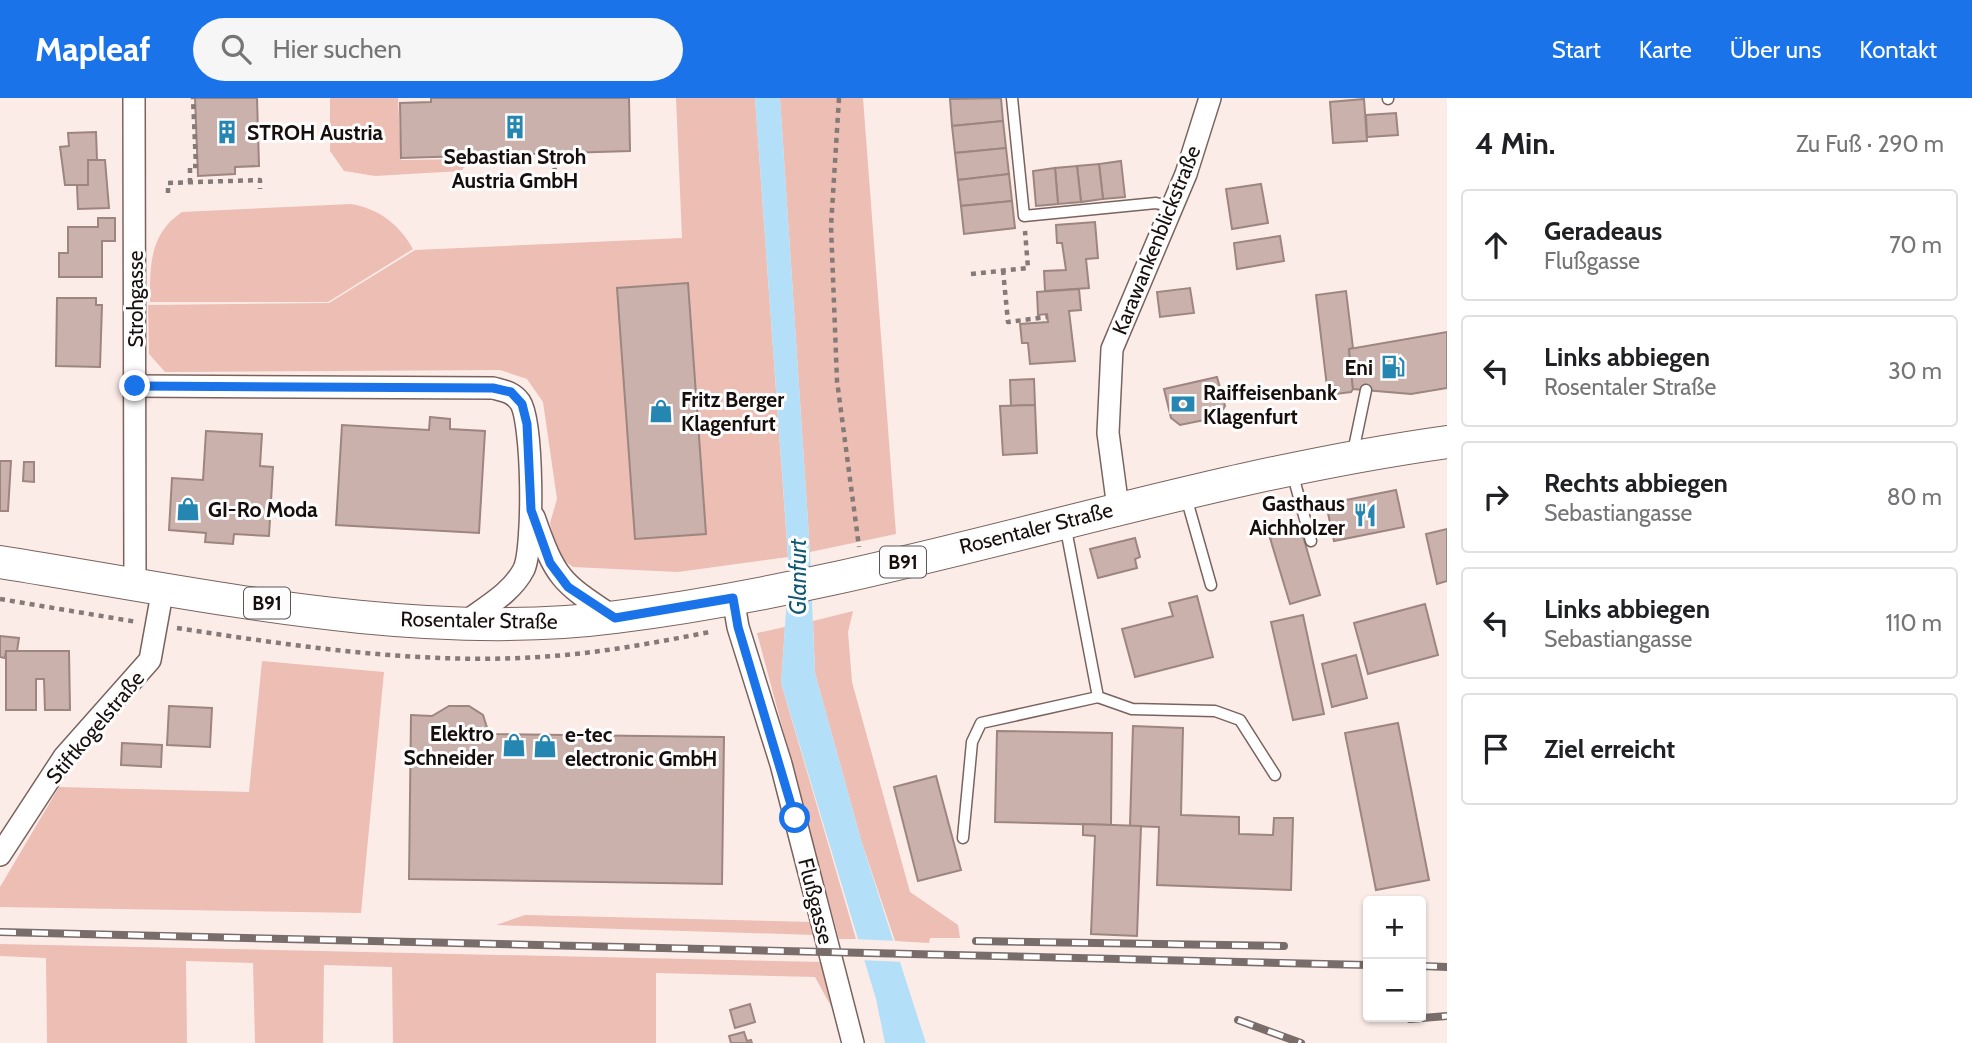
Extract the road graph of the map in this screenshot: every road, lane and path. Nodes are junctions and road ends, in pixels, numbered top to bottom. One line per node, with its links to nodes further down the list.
1 (134, 98): 16 (street, Strohgasse)
2 (193, 98): 8 (path)
3 (839, 98): 26 (path)
4 (1012, 98): 12 (lane)
5 (1210, 98): 11 (street, Karawankenblickstraße)
6 (554, 158): 7 (path)
7 (555, 176)
8 (190, 183): 9 (path); 10 (path)
9 (260, 189)
10 (168, 193)
11 (1172, 207): 12 (lane); 22 (street, Karawankenblickstraße)
12 (1024, 216): 13 (path)
13 (1003, 271): 14 (path); 15 (path)
14 (971, 274)
15 (1047, 317)
16 (135, 386): 23 (street); 29 (street, Strohgasse)
17 (1366, 390): 19 (lane)
18 (1447, 442): 19 (main road, Rosentaler Straße / B91)
19 (1352, 458): 20 (main road, Rosentaler Straße / B91)
20 (1292, 469): 21 (main road, Rosentaler Straße / B91); 25 (lane)
21 (1185, 493): 22 (main road, Rosentaler Straße / B91); 28 (lane)
22 (1118, 508): 24 (main road, Rosentaler Straße / B91)
23 (531, 510): 31 (street); 32 (street)
24 (1065, 521): 30 (main road, Rosentaler Straße / B91); 33 (lane)
25 (1311, 541)
26 (860, 542)
27 (0, 562): 29 (main road, Rosentaler Straße / B91)
28 (1211, 585)
29 (149, 586): 32 (main road, Rosentaler Straße / B91); 36 (street, Stiftkogelstraße)
30 (743, 596): 31 (main road, Rosentaler Straße / B91); 37 (street, Flußgasse)
31 (615, 618): 32 (main road, Rosentaler Straße / B91)
32 (464, 622)
33 (1098, 697): 34 (lane); 35 (lane)
34 (1275, 775)
35 (963, 838)
36 (0, 855)
37 (853, 1043)

